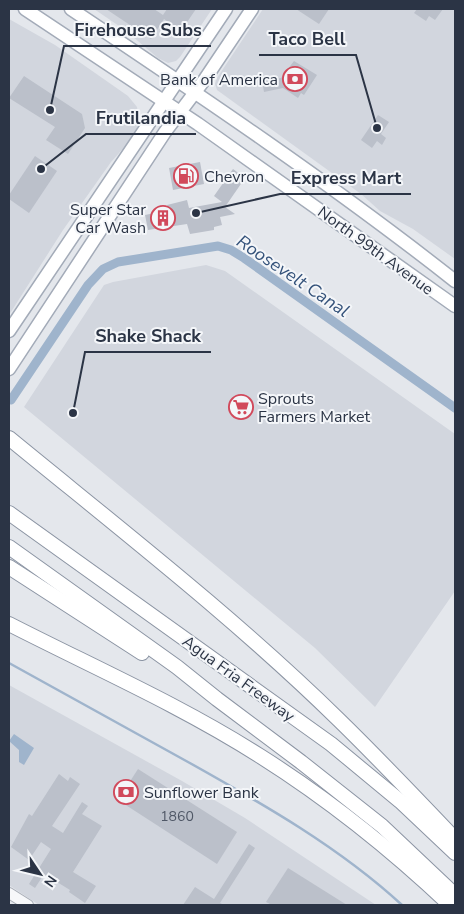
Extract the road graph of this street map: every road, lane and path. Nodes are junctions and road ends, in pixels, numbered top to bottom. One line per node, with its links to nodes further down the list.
1 (24, 9): 7 (main road, North 99th Avenue)
2 (70, 9): 5 (main road, North 99th Avenue)
3 (226, 9): 5 (main road)
4 (252, 9): 6 (main road)
5 (178, 81): 6 (main road, North 99th Avenue); 7 (main road)
6 (195, 92): 8 (main road); 9 (main road, North 99th Avenue)
7 (164, 101): 8 (main road, North 99th Avenue); 11 (main road)
8 (180, 112): 10 (main road, North 99th Avenue); 12 (main road)
9 (455, 281)
10 (455, 306)
11 (9, 331)
12 (9, 369)
13 (9, 438): 19 (highway)
14 (10, 513): 20 (highway, Agua Fria Freeway)
15 (9, 547): 18 (highway)
16 (9, 567): 18 (highway)
17 (9, 624): 24 (highway)
18 (217, 700): 22 (highway, Agua Fria Freeway)
19 (455, 839)
20 (455, 853)
21 (9, 893): 23 (street)
22 (455, 894)
23 (28, 905)
24 (450, 905)

